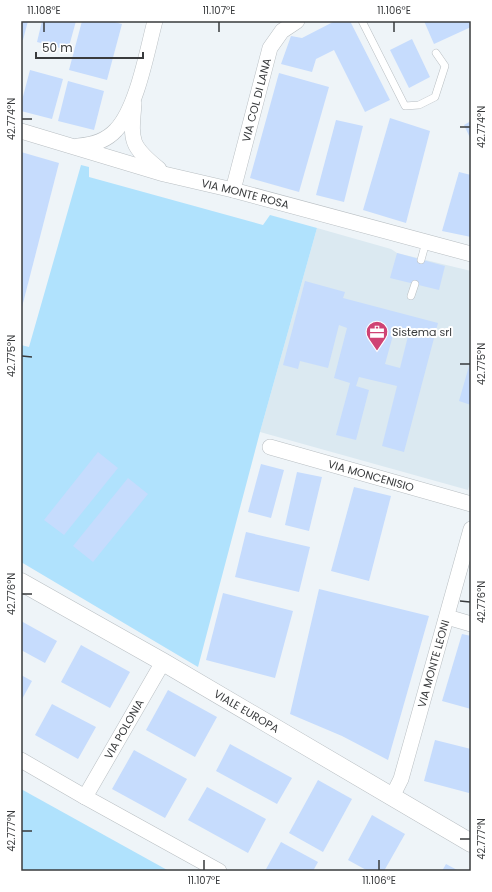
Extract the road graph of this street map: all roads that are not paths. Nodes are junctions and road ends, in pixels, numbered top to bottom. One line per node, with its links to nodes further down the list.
1 (155, 21): 5 (street)
2 (362, 21): 4 (lane)
3 (292, 22): 9 (street, VIA COL DI LANA)
4 (436, 53)
5 (134, 95): 7 (street); 8 (street)
6 (21, 130): 7 (street, VIA MONTE ROSA)
7 (73, 147): 8 (street, VIA MONTE ROSA)
8 (164, 174): 9 (street, VIA MONTE ROSA)
9 (232, 190): 10 (street, VIA MONTE ROSA)
10 (426, 242): 11 (street, VIA MONTE ROSA); 12 (lane)
11 (471, 254)
12 (421, 260)
13 (415, 284): 14 (lane)
14 (411, 296)
15 (270, 447): 16 (street, VIA MONCENISIO)
16 (471, 504)
17 (471, 528): 19 (street, VIA MONTE LEONI)
18 (21, 582): 21 (street, VIALE EUROPA)
19 (447, 617): 20 (street); 24 (street, VIA MONTE LEONI)
20 (471, 624)
21 (163, 662): 23 (street, VIA POLONIA); 24 (street, VIALE EUROPA)
22 (21, 760): 23 (street)
23 (85, 797): 26 (street)
24 (392, 797): 25 (street, VIALE EUROPA)
25 (471, 843)
26 (219, 871)

